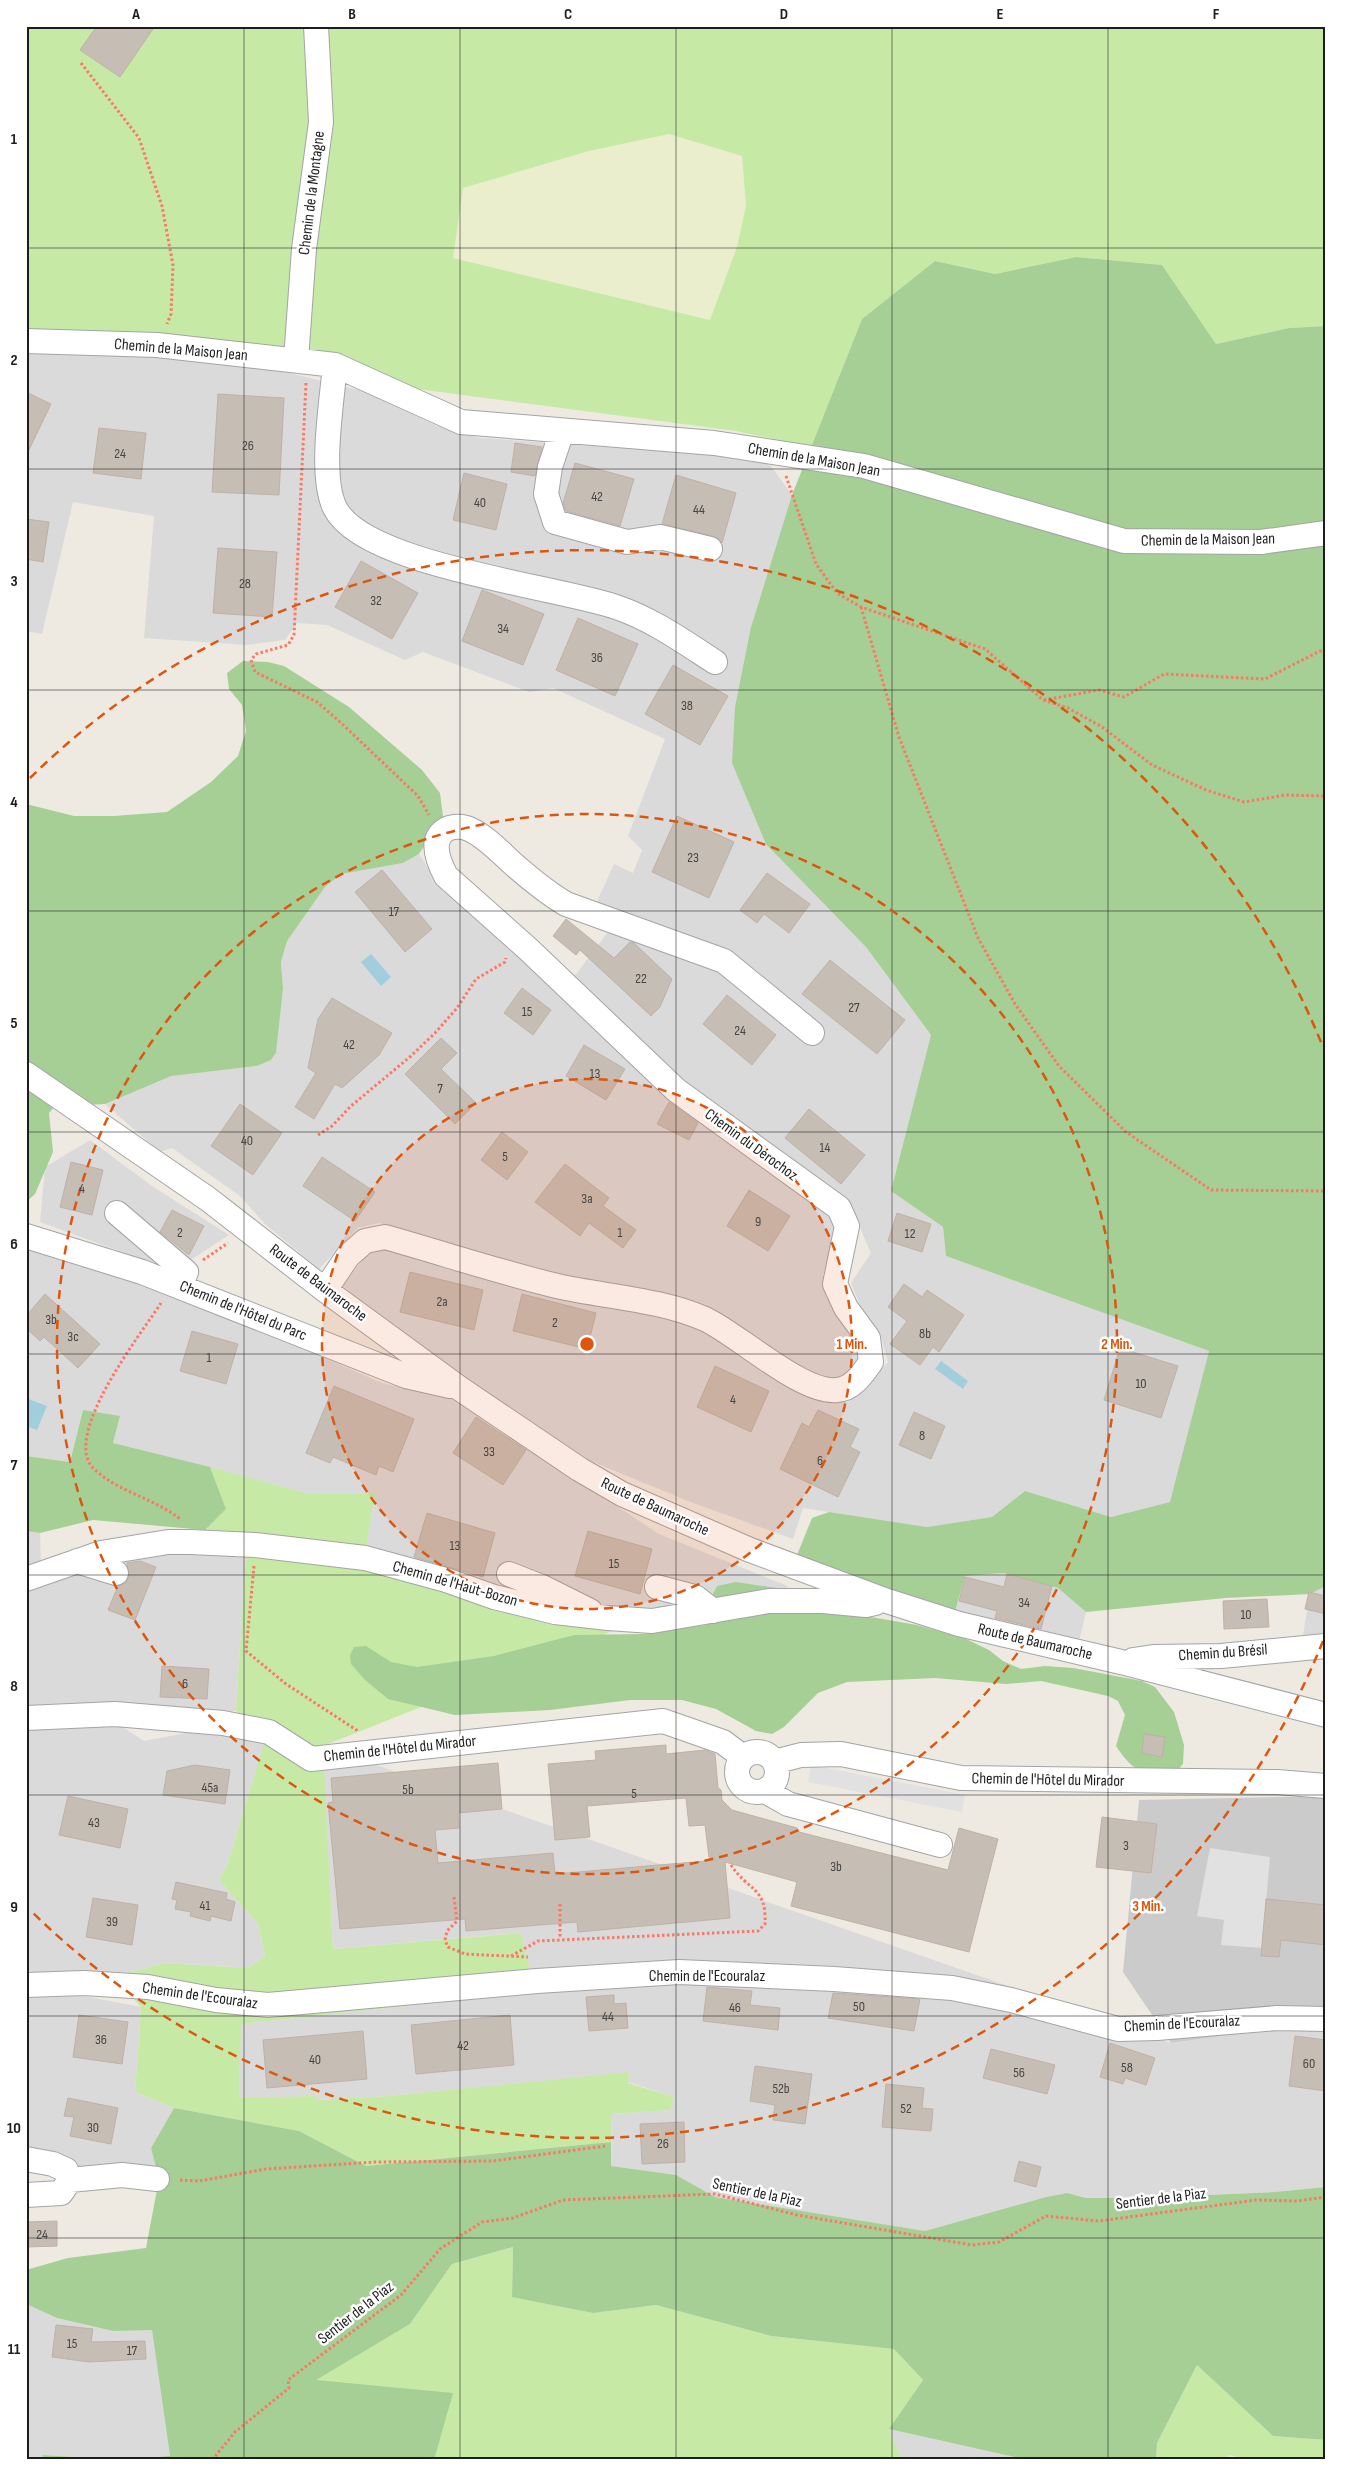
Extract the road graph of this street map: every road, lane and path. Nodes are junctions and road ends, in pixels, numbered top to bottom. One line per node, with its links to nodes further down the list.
1 (316, 26): 5 (street, Chemin de la Montagne)
2 (81, 63): 4 (path)
3 (26, 341): 4 (street, Chemin de la Maison Jean)
4 (157, 345): 5 (street, Chemin de la Maison Jean)
5 (296, 360): 6 (street, Chemin de la Maison Jean); 16 (path)
6 (336, 364): 7 (street, Chemin de la Maison Jean); 13 (street)
7 (562, 431): 8 (street, Chemin de la Maison Jean); 10 (street)
8 (779, 452): 9 (street, Chemin de la Maison Jean); 11 (path)
9 (1326, 533)
10 (710, 549)
11 (861, 607): 14 (path); 21 (path)
12 (1326, 648): 14 (path)
13 (715, 662)
14 (1043, 700): 15 (path)
15 (1326, 796)
16 (440, 834): 18 (street); 26 (street, Chemin du Dérochoz)
17 (502, 950): 20 (path)
18 (812, 1033)
19 (26, 1074): 26 (street, Route de Baumaroche)
20 (318, 1136)
21 (1326, 1191)
22 (116, 1213): 25 (street)
23 (26, 1236): 25 (street, Chemin de l'Hôtel du Parc)
24 (232, 1240): 25 (path)
25 (183, 1279): 28 (street, Chemin de l'Hôtel du Parc)
26 (325, 1290): 28 (street, Route de Baumaroche)
27 (162, 1301): 29 (path)
28 (459, 1388): 36 (street, Route de Baumaroche)
29 (190, 1542): 30 (street, Chemin de l'Haut-Bozon); 38 (street, Chemin de l'Haut-Bozon)
30 (77, 1561): 32 (street); 34 (street, Chemin de l'Haut-Bozon)
31 (254, 1562): 43 (path)
32 (116, 1573)
33 (509, 1574): 38 (street)
34 (26, 1579)
35 (657, 1587): 37 (street)
36 (886, 1601): 37 (street, Chemin de l'Haut-Bozon); 40 (street, Route de Baumaroche)
37 (713, 1611): 38 (street, Chemin de l'Haut-Bozon)
38 (602, 1618)
39 (1326, 1646): 40 (street, Chemin du Brésil)
40 (1121, 1662): 41 (street, Route de Baumaroche)
41 (1326, 1715)
42 (26, 1718): 44 (street, Chemin de l'Hôtel du Mirador)
43 (363, 1733)
44 (743, 1757): 45 (street); 47 (street)
45 (774, 1762): 46 (street, Chemin de l'Hôtel du Mirador); 47 (street)
46 (1326, 1786)
47 (765, 1791): 48 (street)
48 (940, 1845)
49 (731, 1865): 52 (path)
50 (454, 1897): 53 (path)
51 (560, 1904): 52 (path)
52 (560, 1939): 53 (path)
53 (511, 1956): 54 (path)
54 (538, 1958)
55 (26, 1985): 56 (street, Chemin de l'Ecouralaz)
56 (1326, 2019)
57 (605, 2146): 59 (path)
58 (26, 2159): 60 (street)
59 (156, 2179): 60 (street)
60 (70, 2180): 61 (street)
61 (26, 2195)
62 (1326, 2198): 63 (path, Sentier de la Piaz)
63 (212, 2460)

